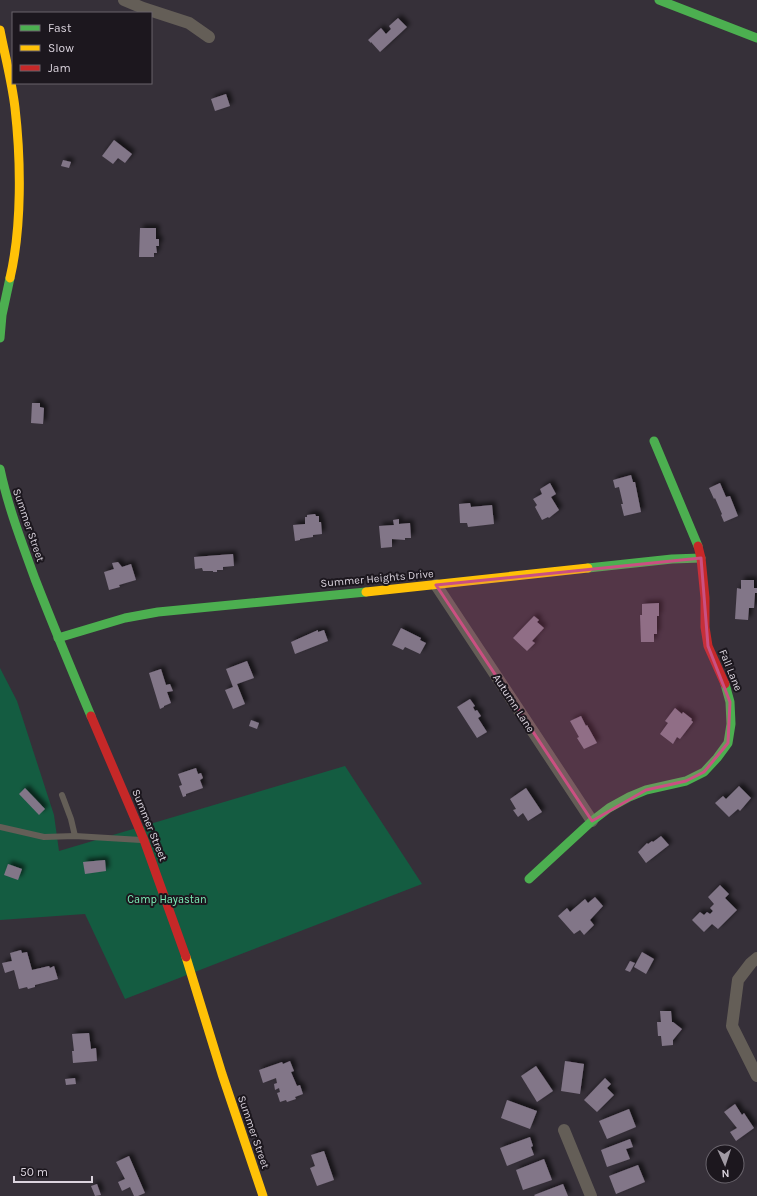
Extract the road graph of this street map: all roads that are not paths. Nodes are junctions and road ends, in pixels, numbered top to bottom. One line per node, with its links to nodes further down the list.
1 (124, 0): 4 (street)
2 (659, 0): 5 (main road)
3 (0, 30): 6 (main road)
4 (209, 37)
5 (757, 38)
6 (0, 338)
7 (654, 441): 9 (main road, Fall Lane)
8 (0, 468): 11 (main road, Summer Street)
9 (701, 558): 10 (main road, Summer Heights Drive); 13 (main road, Fall Lane)
10 (436, 585): 11 (main road, Summer Heights Drive); 13 (street, Autumn Lane)
11 (58, 638): 16 (main road, Summer Street)
12 (62, 795): 15 (lane)
13 (592, 821): 17 (main road, Fall Lane)
14 (0, 827): 15 (lane)
15 (75, 836): 16 (lane)
16 (144, 840): 21 (main road, Summer Street)
17 (529, 879)
18 (757, 958): 19 (street)
19 (757, 1076)
20 (564, 1130): 22 (street)
21 (263, 1196)
22 (591, 1196)

